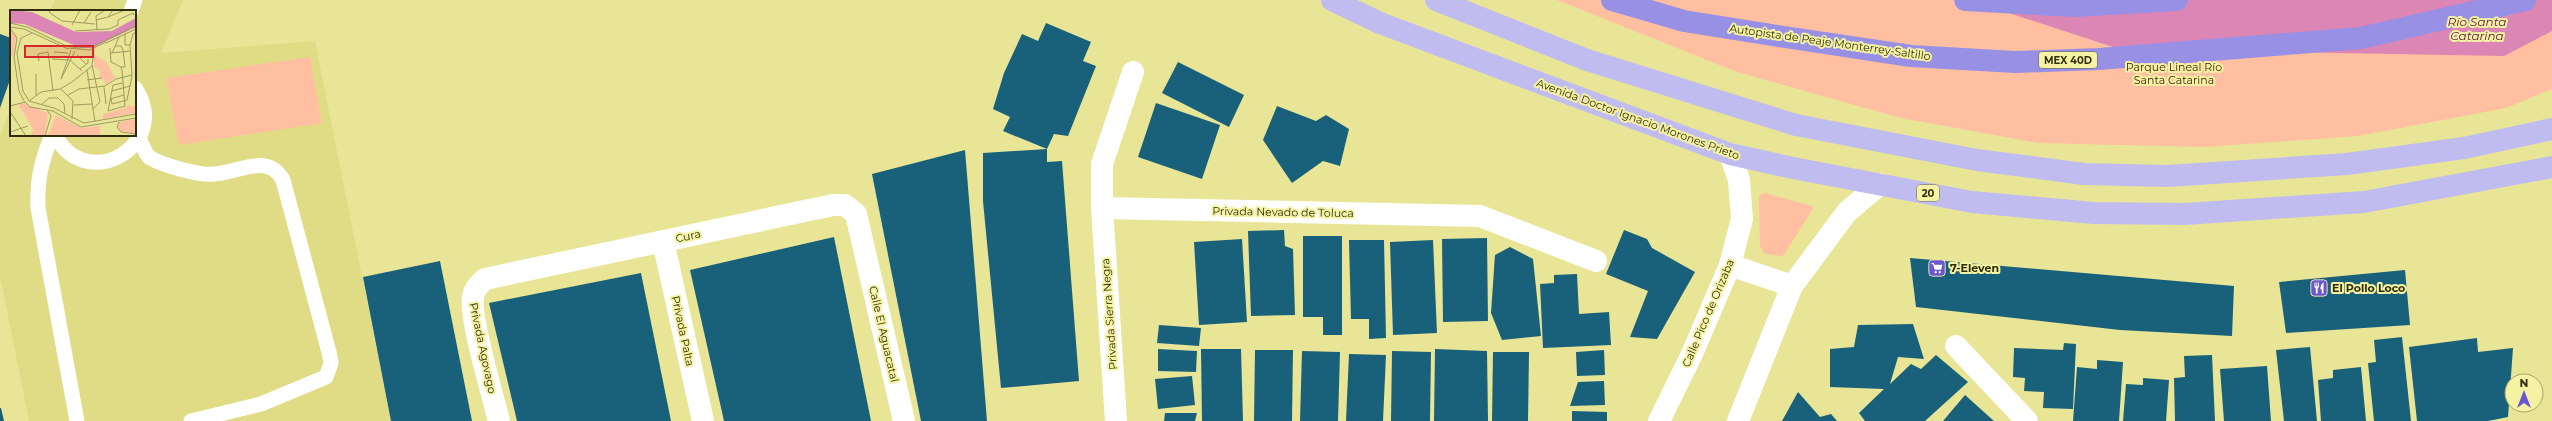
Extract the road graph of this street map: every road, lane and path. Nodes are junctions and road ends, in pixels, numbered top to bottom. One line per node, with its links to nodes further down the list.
1 (135, 0): 8 (lane)
2 (1332, 0): 15 (main road, Avenida Doctor Ignacio Morones Prieto / 20)
3 (1436, 0): 11 (main road)
4 (1612, 0): 7 (highway, Autopista de Peaje Monterrey-Saltillo / MEX 40D)
5 (1965, 0): 6 (highway)
6 (2177, 0)
7 (2525, 0)
8 (131, 10)
9 (1133, 72): 18 (street)
10 (136, 89): 14 (lane)
11 (2552, 129)
12 (52, 136): 26 (lane)
13 (56, 136): 14 (lane)
14 (139, 138): 27 (lane)
15 (1730, 154): 17 (main road, Avenida Doctor Ignacio Morones Prieto / 20); 22 (street, Calle Pico de Orizaba)
16 (2552, 168): 17 (main road, Avenida Doctor Ignacio Morones Prieto / 20)
17 (1880, 184): 24 (street)
18 (1102, 208): 21 (street, Privada Nevado de Toluca); 31 (street, Privada Sierra Negra)
19 (663, 241): 20 (street, Cura); 23 (street, Cura); 29 (street, Privada Palta)
20 (864, 246): 30 (street, Calle El Aguacatal)
21 (1596, 261)
22 (1730, 266): 24 (street); 32 (street, Calle Pico de Orizaba)
23 (485, 279): 28 (street, Privada Agovago)
24 (1792, 286): 33 (street)
25 (1956, 346): 34 (street)
26 (77, 421)
27 (191, 421)
28 (499, 421)
29 (703, 421)
30 (904, 421)
31 (1116, 421)
32 (1659, 421)
33 (1738, 421)
34 (2027, 421)

